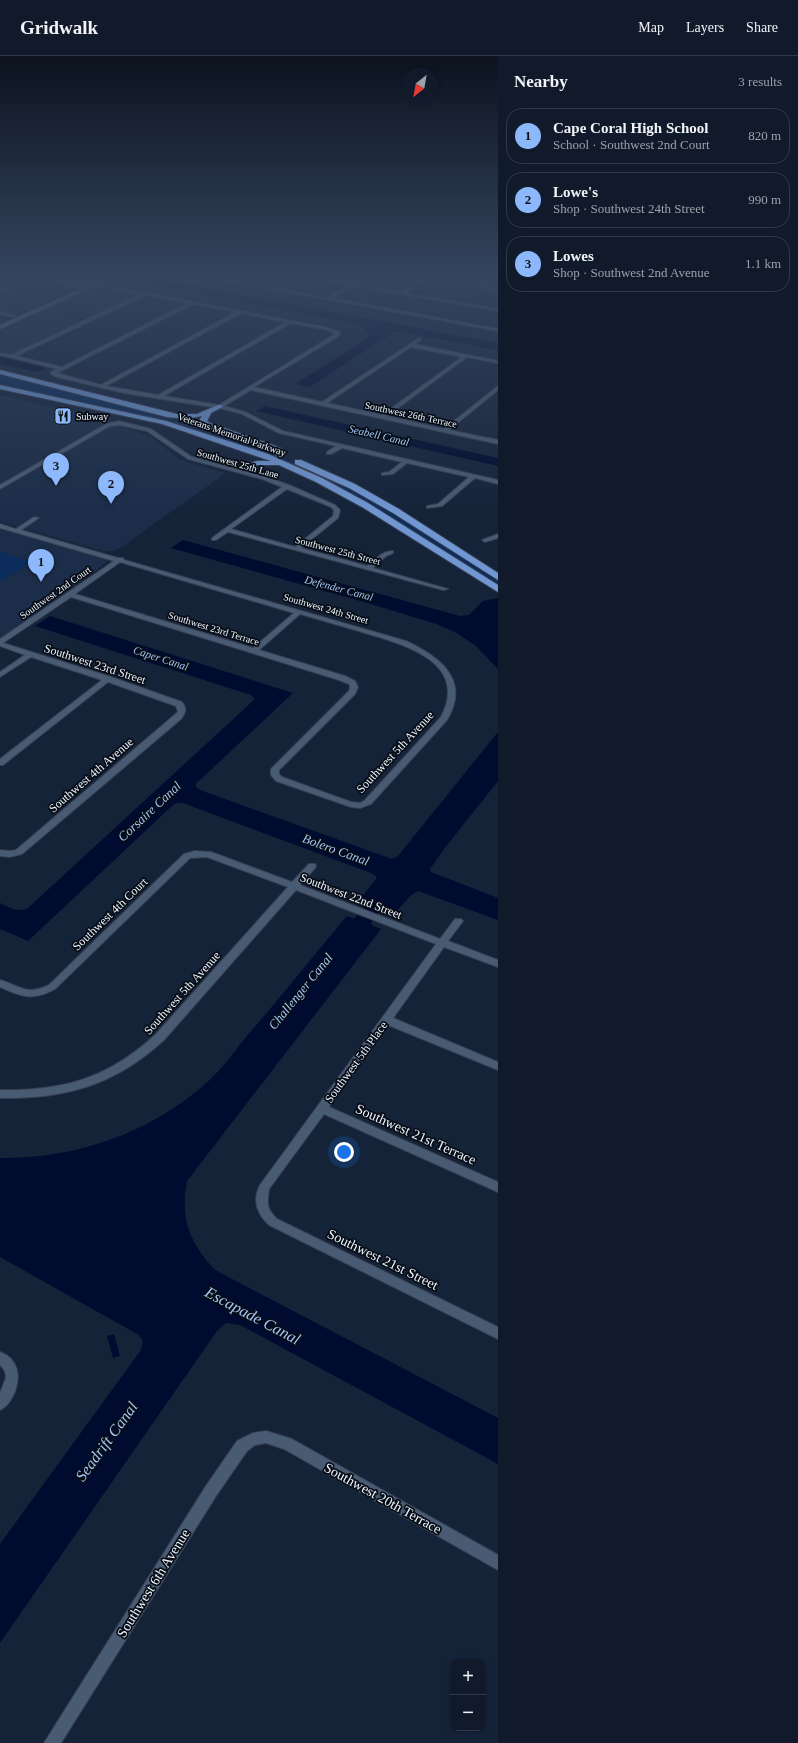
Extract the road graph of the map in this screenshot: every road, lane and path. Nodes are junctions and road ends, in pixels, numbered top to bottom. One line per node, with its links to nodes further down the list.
1 (6, 356): 8 (street)
2 (86, 356): 10 (street)
3 (158, 356): 14 (street)
4 (231, 356): 18 (street)
5 (303, 356): 16 (street)
6 (394, 356): 19 (street)
7 (466, 356): 9 (street); 23 (street)
8 (11, 357): 10 (street)
9 (498, 362)
10 (61, 368): 14 (street)
11 (0, 372): 12 (highway, Veterans Memorial Parkway); 12 (highway)
12 (28, 378): 13 (highway, Veterans Memorial Parkway)
13 (48, 383): 21 (highway); 28 (highway, Veterans Memorial Parkway)
14 (102, 386): 18 (street)
15 (0, 387): 22 (highway, Veterans Memorial Parkway)
16 (250, 388): 19 (street, Southwest 26th Terrace); 20 (street)
17 (498, 388): 24 (street)
18 (160, 396): 20 (street)
19 (323, 404): 23 (street, Southwest 26th Terrace)
20 (220, 406): 21 (highway); 26 (street)
21 (208, 414): 28 (highway)
22 (143, 417): 30 (highway); 37 (highway, Veterans Memorial Parkway)
23 (383, 417): 24 (street, Southwest 26th Terrace)
24 (445, 430): 25 (street, Southwest 26th Terrace)
25 (498, 442)
26 (341, 446): 27 (street); 29 (street)
27 (329, 453)
28 (284, 456): 50 (highway, Veterans Memorial Parkway)
29 (406, 461): 31 (street); 32 (street)
30 (240, 469): 34 (street, Southwest 25th Lane); 35 (street, Southwest 25th Lane); 37 (highway)
31 (384, 474)
32 (474, 477): 33 (street); 36 (street)
33 (498, 482)
34 (0, 486)
35 (286, 486): 42 (street); 46 (street, Southwest 25th Lane)
36 (429, 508)
37 (385, 516): 52 (highway, Veterans Memorial Parkway)
38 (36, 518): 41 (street)
39 (0, 523): 41 (street, Southwest 24th Street)
40 (0, 526): 41 (street, Southwest 24th Street)
41 (17, 529): 48 (street, Southwest 24th Street)
42 (227, 530): 44 (street); 46 (street, Southwest 25th Street)
43 (498, 536): 45 (street)
44 (214, 539)
45 (485, 540)
46 (296, 549): 49 (street, Southwest 25th Street)
47 (391, 552): 49 (street)
48 (120, 559): 53 (street, Southwest 2nd Court); 54 (street, Southwest 24th Street)
49 (369, 568): 51 (street, Southwest 25th Street)
50 (498, 577)
51 (445, 589)
52 (498, 589)
53 (69, 594): 55 (street, Southwest 2nd Court); 56 (street, Southwest 23rd Terrace)
54 (300, 611): 56 (street); 58 (street, Southwest 24th Street)
55 (0, 643): 57 (street, Southwest 23rd Street)
56 (254, 651): 63 (street, Southwest 23rd Terrace)
57 (30, 654): 59 (street); 60 (street, Southwest 23rd Street)
58 (445, 672): 63 (street, Southwest 5th Avenue)
59 (0, 675)
60 (108, 680): 61 (street, Southwest 23rd Street); 62 (street)
61 (182, 708): 64 (street, Southwest 4th Avenue)
62 (0, 763)
63 (275, 775)
64 (0, 853)
65 (196, 854): 67 (street, Southwest 22nd Street); 71 (street, Southwest 4th Court)
66 (312, 866): 67 (street, Southwest 5th Avenue)
67 (294, 887): 69 (street, Southwest 22nd Street); 74 (street, Southwest 5th Avenue)
68 (458, 921): 69 (street, Southwest 5th Place)
69 (442, 943): 70 (street, Southwest 22nd Street); 72 (street, Southwest 5th Place)
70 (498, 964)
71 (0, 983)
72 (387, 1020): 73 (street); 75 (street, Southwest 5th Place)
73 (498, 1066)
74 (0, 1094)
75 (322, 1108): 76 (street, Southwest 21st Terrace); 77 (street, Southwest 5th Place)
76 (498, 1187)
77 (261, 1205): 78 (street, Southwest 21st Street)
78 (498, 1333)
79 (0, 1358): 80 (street)
80 (0, 1404)
81 (266, 1437): 82 (street, Southwest 20th Terrace); 83 (street, Southwest 6th Avenue)
82 (498, 1563)
83 (52, 1743)

